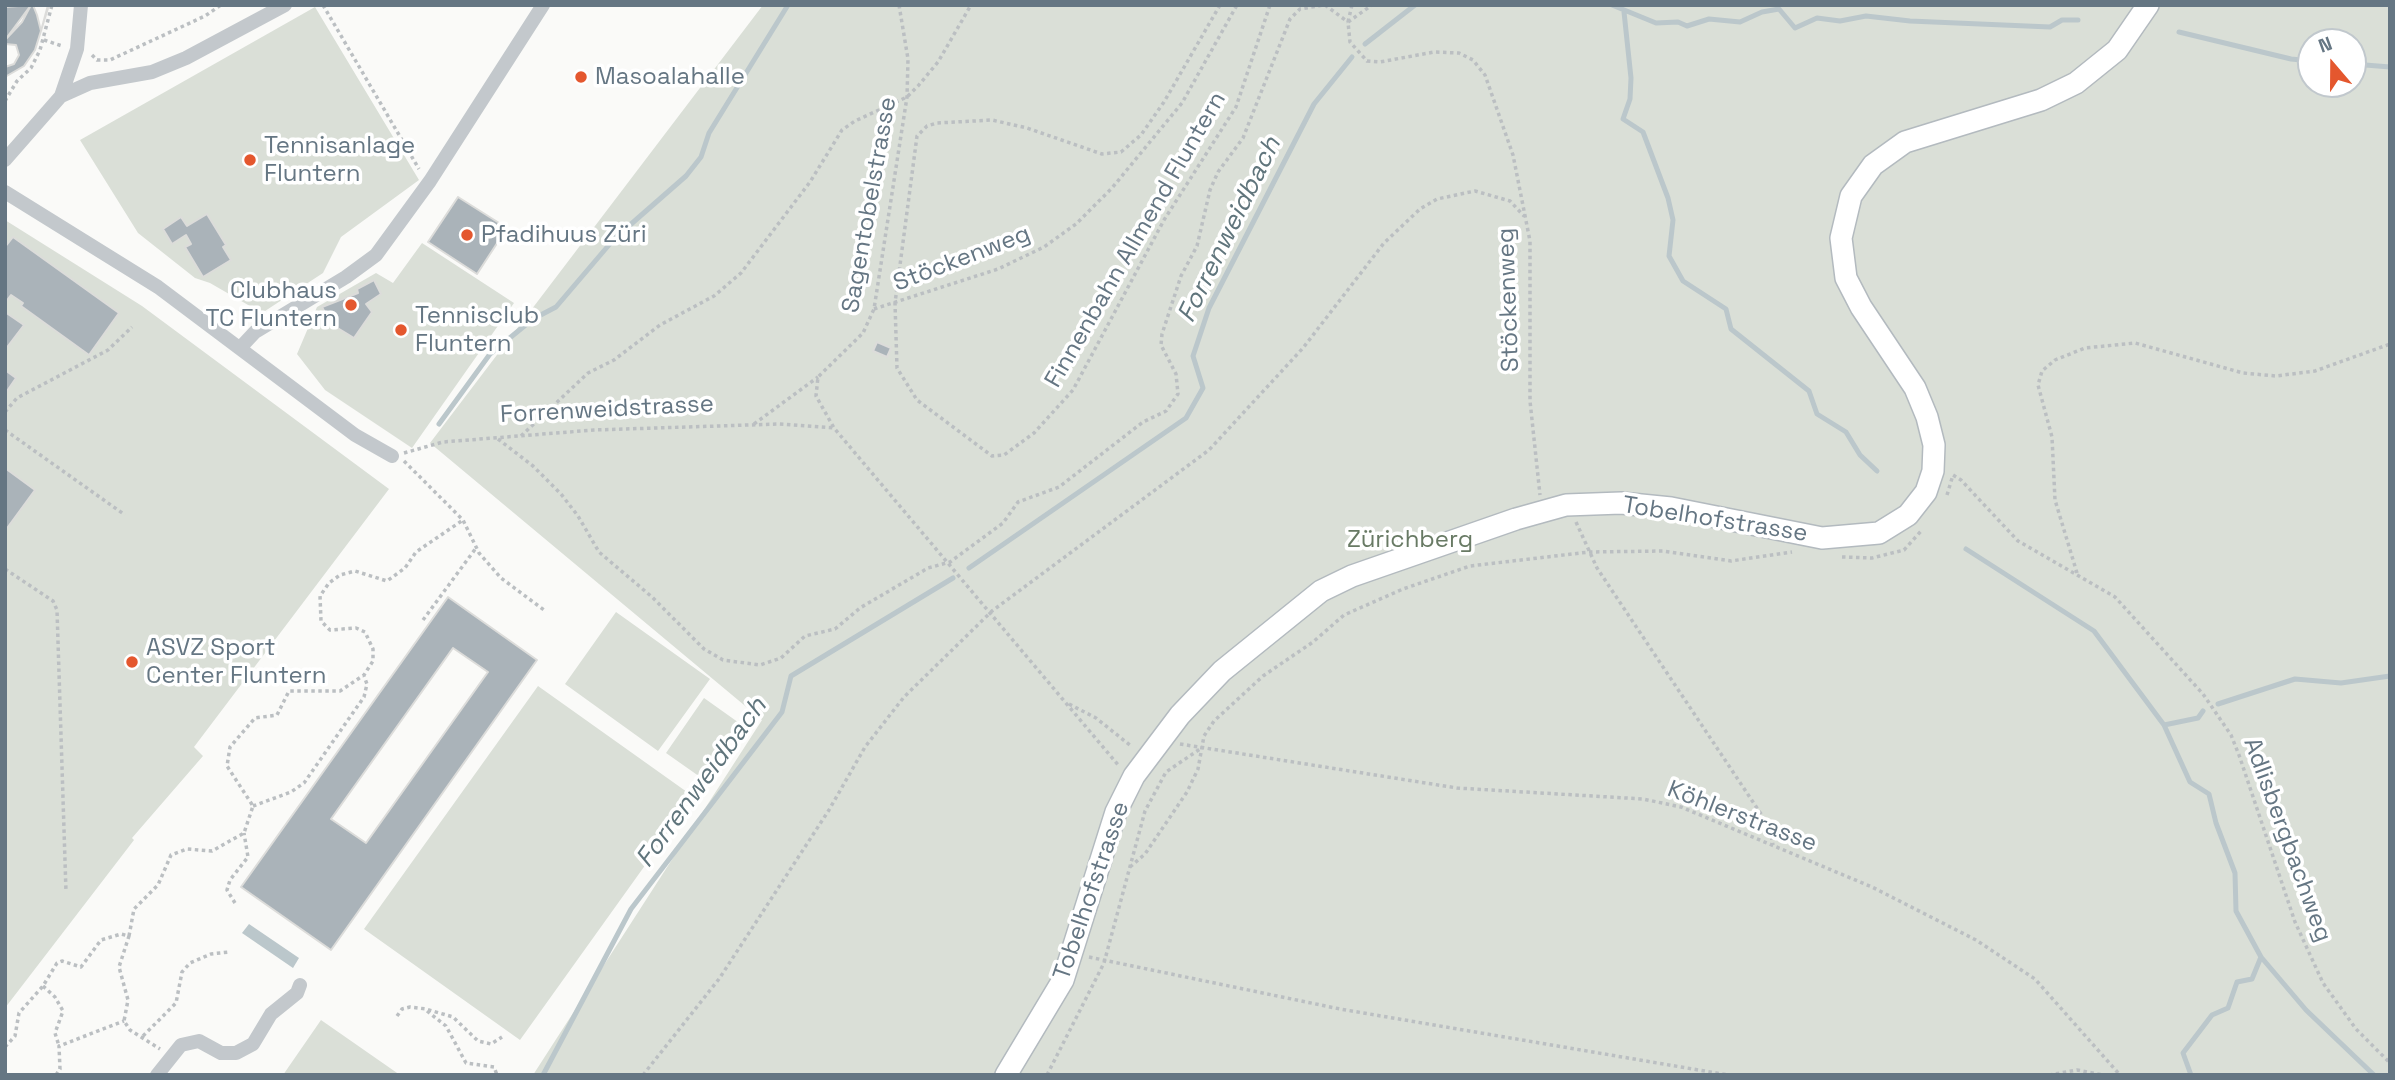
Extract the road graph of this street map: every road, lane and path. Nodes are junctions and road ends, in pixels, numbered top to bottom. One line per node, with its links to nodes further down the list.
1 (52, 5): 17 (path)
2 (82, 5): 22 (street)
3 (221, 5): 19 (path)
4 (285, 5): 22 (street)
5 (323, 5): 26 (path)
6 (543, 5): 26 (street)
7 (899, 5): 23 (path, Sagentobelstrasse)
8 (971, 5): 23 (path)
9 (1220, 5): 29 (path, Finnenbahn Allmend Fluntern)
10 (1237, 5): 29 (path, Stöckenweg)
11 (1270, 5): 29 (path, Finnenbahn Allmend Fluntern)
12 (1325, 5): 16 (path); 52 (path)
13 (1352, 5): 16 (path)
14 (1372, 5): 16 (path)
15 (2148, 5): 43 (main road, Tobelhofstrasse)
16 (1348, 22): 28 (path, Stöckenweg)
17 (44, 40): 18 (path); 21 (path)
18 (69, 47)
19 (89, 52)
20 (17, 72): 21 (path)
21 (17, 81): 24 (path)
22 (61, 96): 25 (street)
23 (907, 97): 30 (path, Sagentobelstrasse); 39 (path)
24 (5, 101)
25 (5, 160)
26 (430, 181): 33 (street)
27 (5, 192): 33 (street)
28 (1524, 216): 44 (path, Stöckenweg); 56 (path)
29 (895, 303): 30 (path, Stöckenweg)
30 (874, 309): 34 (path, Sagentobelstrasse)
31 (132, 327): 35 (path)
32 (2390, 344): 54 (path)
33 (240, 348): 41 (street)
34 (818, 377): 36 (path, Sagentobelstrasse); 37 (path)
35 (5, 412)
36 (752, 425): 37 (path, Forrenweidstrasse); 39 (path, Forrenweidstrasse)
37 (834, 428): 52 (path)
38 (5, 430): 45 (path)
39 (521, 436): 40 (path, Forrenweidstrasse)
40 (498, 439): 41 (path, Forrenweidstrasse); 52 (path)
41 (392, 456): 46 (path)
42 (1944, 499): 54 (path, Adlisbergbachweg)
43 (1566, 505): 44 (main road, Tobelhofstrasse); 49 (path)
44 (1541, 511): 62 (main road, Tobelhofstrasse)
45 (125, 515)
46 (463, 520): 48 (path); 58 (path)
47 (1926, 524): 51 (path)
48 (476, 548): 55 (path); 57 (path)
49 (1589, 552): 50 (path); 61 (path); 65 (path)
50 (1797, 552)
51 (1839, 556)
52 (950, 562): 56 (path)
53 (5, 569): 67 (path)
54 (2077, 573): 83 (path, Adlisbergbachweg)
55 (544, 610)
56 (992, 611): 59 (path); 87 (path)
57 (423, 620)
58 (364, 675): 63 (path); 63 (path)
59 (1067, 703): 60 (path); 62 (path)
60 (1131, 746)
61 (1200, 749): 65 (path, Köhlerstrasse); 66 (path); 66 (path)
62 (1134, 776): 71 (main road, Tobelhofstrasse)
63 (253, 806): 64 (path)
64 (244, 833): 68 (path); 69 (path)
65 (1773, 845): 93 (path, Köhlerstrasse)
66 (1130, 867): 72 (path)
67 (66, 892)
68 (235, 903)
69 (129, 936): 74 (path); 77 (path)
70 (229, 952): 78 (path)
71 (1074, 952): 72 (path); 88 (main road, Tobelhofstrasse)
72 (1104, 963): 89 (path); 90 (path)
73 (300, 985): 82 (street)
74 (43, 986): 80 (path); 81 (path)
75 (426, 1009): 76 (path); 79 (path); 86 (path)
76 (397, 1016)
77 (124, 1021): 78 (path); 80 (path)
78 (143, 1037): 82 (path)
79 (502, 1037)
80 (59, 1046): 84 (path)
81 (5, 1047)
82 (170, 1057): 85 (street)
83 (2390, 1063)
84 (56, 1075)
85 (157, 1075)
86 (497, 1075)
87 (643, 1075)
88 (1006, 1075)
89 (1047, 1075)
90 (1728, 1075)
91 (2049, 1075): 92 (path)
92 (2103, 1075)
93 (2120, 1075)

